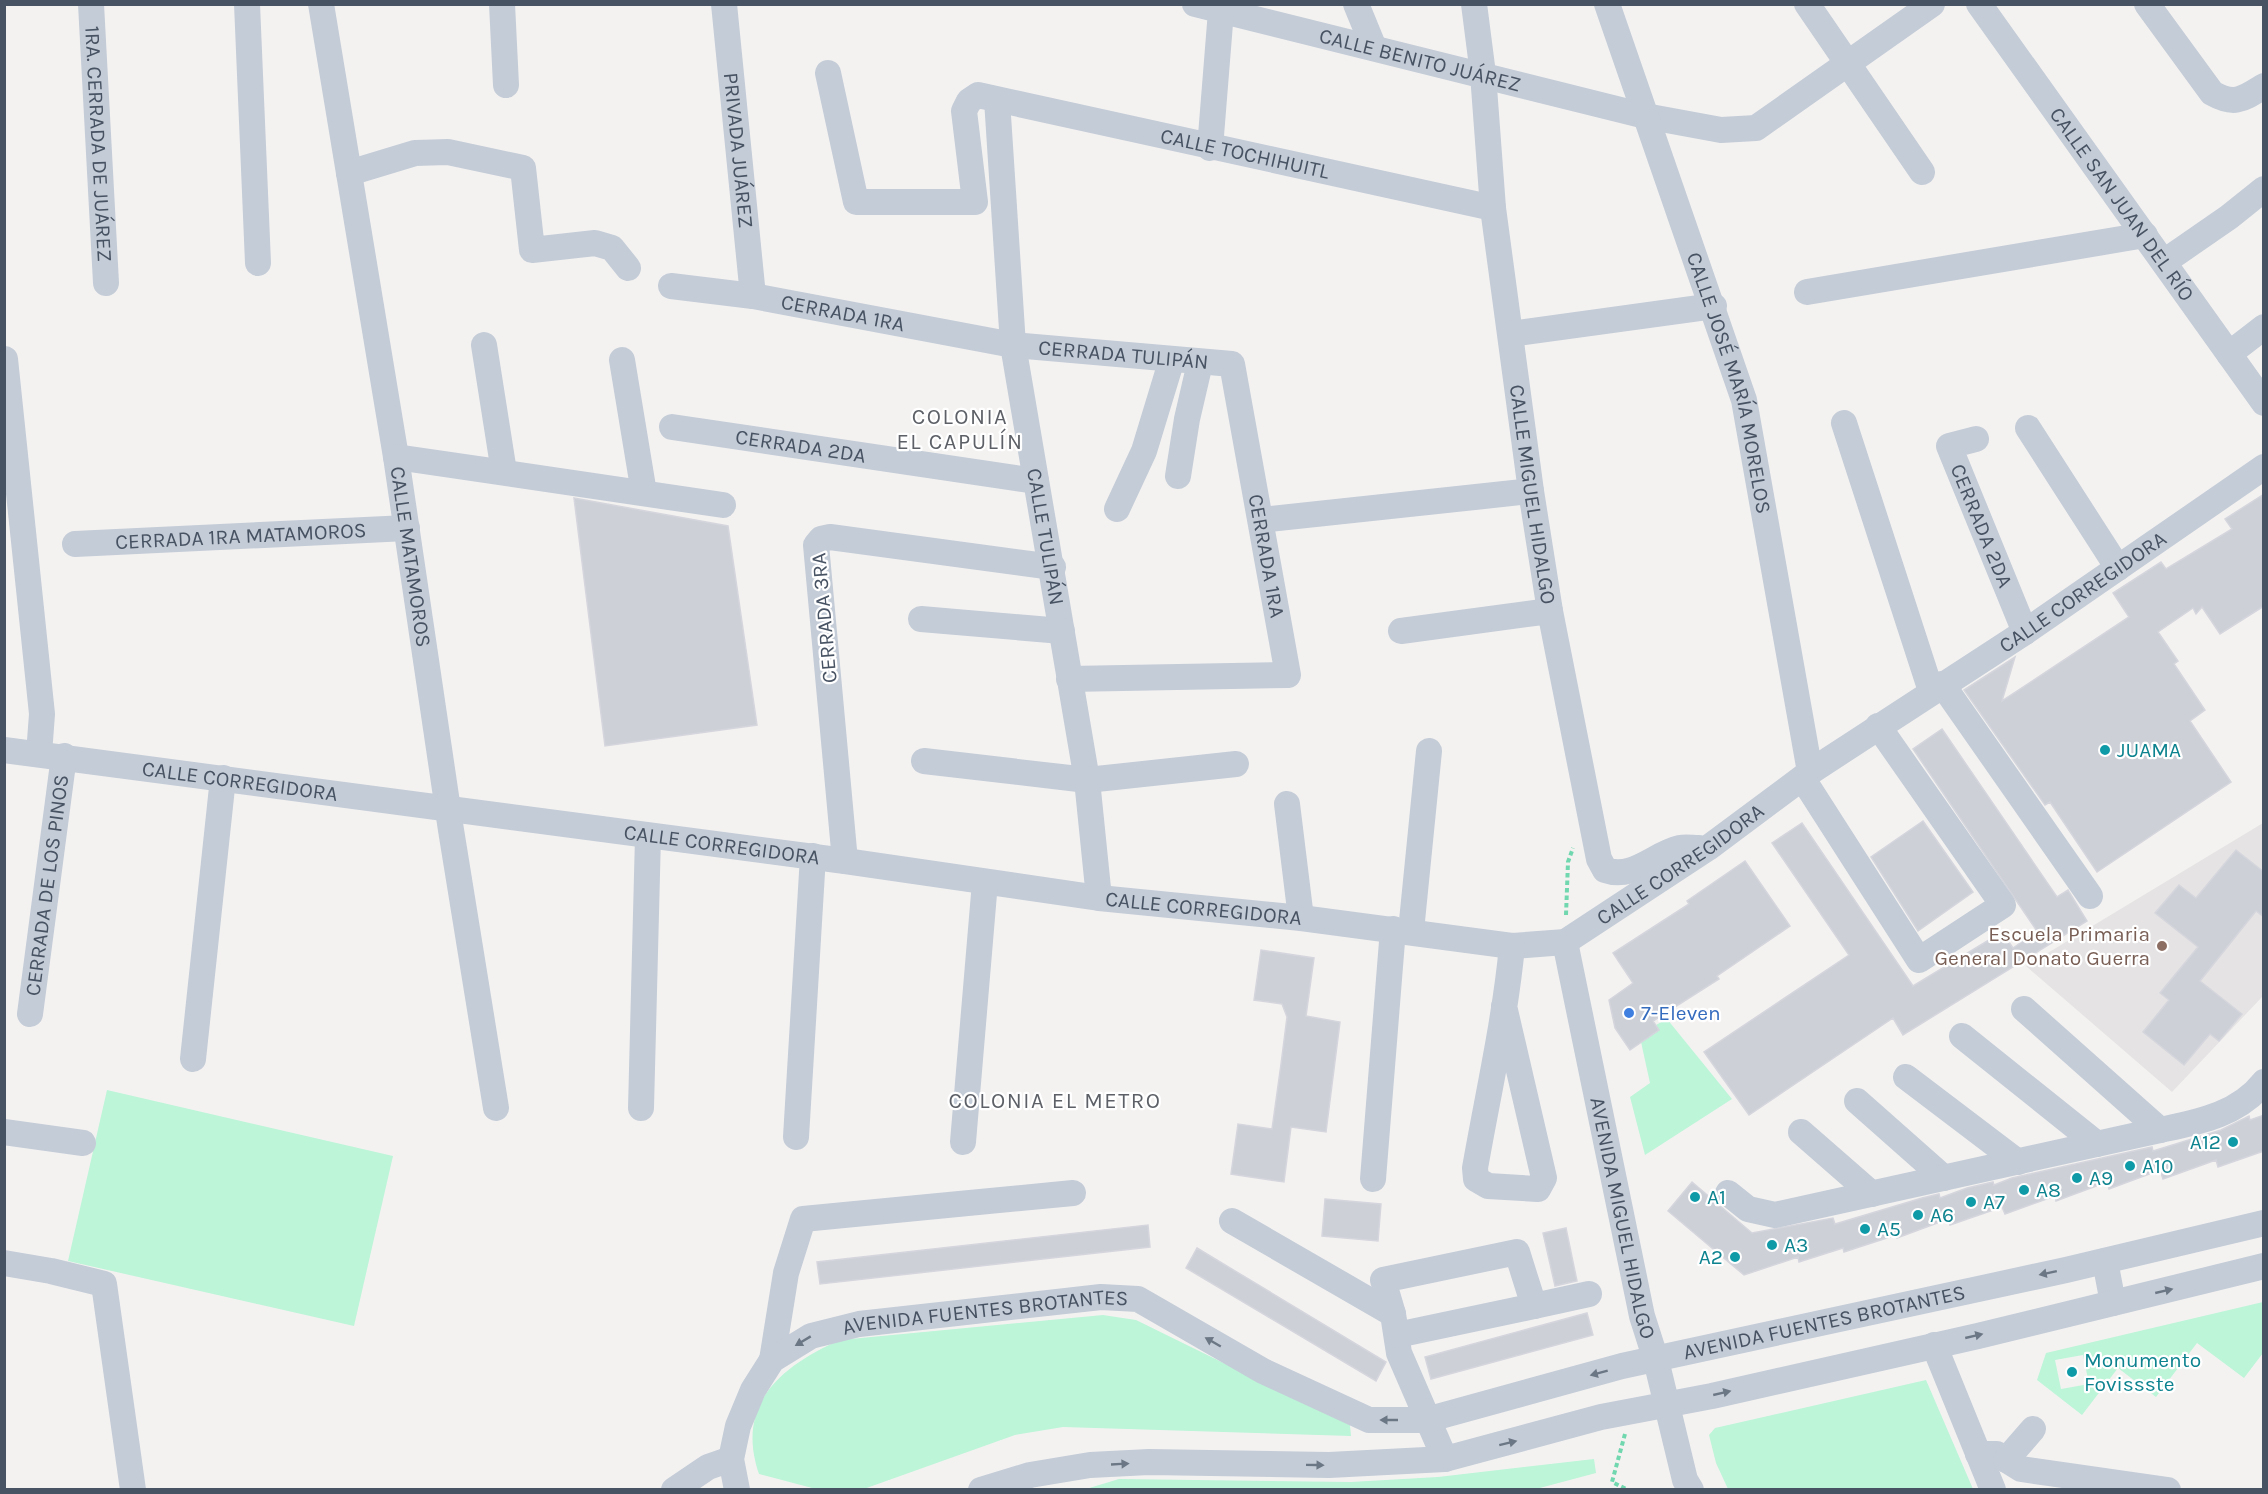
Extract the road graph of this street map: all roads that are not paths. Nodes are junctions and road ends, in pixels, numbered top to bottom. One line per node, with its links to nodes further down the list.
1 (91, 4): 32 (street, 1RA. CERRADA DE JUÁREZ)
2 (247, 4): 30 (street)
3 (321, 4): 25 (street, CALLE MATAMOROS)
4 (502, 4): 19 (street)
5 (724, 4): 35 (street, PRIVADA JUÁREZ)
6 (1195, 4): 14 (street, CALLE BENITO JUÁREZ)
7 (1356, 4): 15 (street)
8 (1474, 4): 18 (street, CALLE MIGUEL HIDALGO)
9 (1608, 4): 22 (street, CALLE JOSÉ MARÍA MORELOS)
10 (1807, 4): 16 (street)
11 (1932, 4): 16 (street, CALLE BENITO JUÁREZ)
12 (1979, 4): 28 (street, CALLE SAN JUAN DEL RÍO)
13 (2147, 4): 20 (street)
14 (1234, 10): 15 (street, CALLE BENITO JUÁREZ); 23 (street)
15 (1374, 48): 18 (street, CALLE BENITO JUÁREZ)
16 (1847, 65): 22 (street, CALLE BENITO JUÁREZ); 24 (street)
17 (828, 73): 21 (street, CALLE TOCHIHUITL)
18 (1483, 74): 22 (street, CALLE BENITO JUÁREZ); 27 (street, CALLE MIGUEL HIDALGO)
19 (506, 85)
20 (2264, 86)
21 (997, 100): 23 (street, CALLE TOCHIHUITL); 40 (street, CALLE TULIPÁN)
22 (1645, 116): 36 (street, CALLE JOSÉ MARÍA MORELOS)
23 (1210, 148): 27 (street, CALLE TOCHIHUITL)
24 (1922, 172)
25 (349, 173): 31 (street); 52 (street, CALLE MATAMOROS)
26 (2264, 189): 29 (street)
27 (1492, 207): 38 (street, CALLE MIGUEL HIDALGO)
28 (2145, 235): 29 (street, CALLE SAN JUAN DEL RÍO); 34 (street)
29 (2164, 262): 41 (street, CALLE SAN JUAN DEL RÍO)
30 (258, 263)
31 (628, 268)
32 (106, 283)
33 (671, 286): 35 (street, CERRADA 1RA)
34 (1807, 292)
35 (753, 296): 40 (street, CERRADA 1RA)
36 (1713, 306): 38 (street); 79 (street, CALLE JOSÉ MARÍA MORELOS)
37 (2264, 327): 41 (street)
38 (1511, 334): 57 (street, CALLE MIGUEL HIDALGO)
39 (484, 345): 54 (street)
40 (1013, 345): 43 (street, CERRADA TULIPÁN); 56 (street, CALLE TULIPÁN)
41 (2229, 354): 47 (street, CALLE SAN JUAN DEL RÍO)
42 (5, 359): 76 (street, CERRADA DE LOS PINOS)
43 (1172, 359): 45 (street, CERRADA TULIPÁN); 60 (street)
44 (622, 360): 58 (street)
45 (1200, 363): 46 (street, CERRADA TULIPÁN); 55 (street)
46 (1232, 364): 61 (street, CERRADA 1RA)
47 (2264, 403)
48 (1844, 423): 72 (street)
49 (672, 427): 56 (street, CERRADA 2DA)
50 (2028, 428): 65 (street)
51 (1976, 439): 70 (street, CERRADA 2DA)
52 (396, 457): 54 (street); 62 (street, CALLE MATAMOROS)
53 (2264, 467): 65 (street, CALLE CORREGIDORA)
54 (504, 472): 58 (street)
55 (1178, 476)
56 (1036, 481): 64 (street, CALLE TULIPÁN)
57 (1532, 491): 61 (street); 66 (street, CALLE MIGUEL HIDALGO)
58 (644, 493): 59 (street)
59 (723, 505)
60 (1117, 508)
61 (1261, 520): 71 (street, CERRADA 1RA)
62 (407, 528): 63 (street, CERRADA 1RA MATAMOROS); 83 (street, CALLE MATAMOROS)
63 (75, 543)
64 (1053, 567): 68 (street, CALLE TULIPÁN); 87 (street, CERRADA 3RA)
65 (2118, 568): 70 (street, CALLE CORREGIDORA)
66 (1550, 611): 69 (street); 85 (street, CALLE MIGUEL HIDALGO)
67 (921, 619): 68 (street)
68 (1062, 631): 71 (street, CALLE TULIPÁN)
69 (1401, 631)
70 (2025, 632): 72 (street, CALLE CORREGIDORA)
71 (1069, 679): 81 (street, CALLE TULIPÁN)
72 (1937, 687): 73 (street, CALLE CORREGIDORA); 89 (street)
73 (1878, 726): 79 (street, CALLE CORREGIDORA); 79 (street)
74 (4, 750): 76 (street, CALLE CORREGIDORA)
75 (1429, 751): 92 (street)
76 (51, 755): 80 (street, CALLE CORREGIDORA); 97 (street, CERRADA DE LOS PINOS)
77 (924, 761): 81 (street)
78 (1236, 764): 81 (street)
79 (1807, 776): 85 (street, CALLE CORREGIDORA)
80 (223, 778): 83 (street, CALLE CORREGIDORA); 99 (street)
81 (1087, 780): 90 (street, CALLE TULIPÁN)
82 (1287, 804): 91 (street)
83 (448, 809): 84 (street, CALLE CORREGIDORA); 103 (street, CALLE MATAMOROS)
84 (648, 836): 86 (street, CALLE CORREGIDORA); 104 (street)
85 (1708, 848): 93 (street, CALLE CORREGIDORA)
86 (813, 856): 87 (street, CALLE CORREGIDORA); 108 (street)
87 (845, 861): 88 (street, CALLE CORREGIDORA)
88 (985, 882): 90 (street, CALLE CORREGIDORA); 109 (street)
89 (2090, 896)
90 (1099, 898): 91 (street, CALLE CORREGIDORA)
91 (1301, 918): 92 (street, CALLE CORREGIDORA)
92 (1402, 930): 94 (street, CALLE CORREGIDORA); 114 (street)
93 (1570, 940): 94 (street, CALLE CORREGIDORA); 129 (street, AVENIDA MIGUEL HIDALGO)
94 (1512, 946): 95 (street)
95 (1504, 1006): 95 (street)
96 (2024, 1009): 105 (street)
97 (30, 1014)
98 (1962, 1036): 111 (street)
99 (193, 1059)
100 (1906, 1077): 112 (street)
101 (2264, 1082): 105 (street)
102 (1857, 1101): 113 (street)
103 (496, 1108)
104 (641, 1108)
105 (2160, 1131): 111 (street)
106 (4, 1132): 110 (street)
107 (1801, 1132): 117 (street)
108 (796, 1137)
109 (963, 1142)
110 (83, 1143)
111 (2097, 1144): 112 (street)
112 (2018, 1162): 113 (street)
113 (1944, 1178): 117 (street)
114 (1373, 1179)
115 (1073, 1193): 128 (street)
116 (1728, 1193): 117 (street)
117 (1872, 1194)
118 (1232, 1221): 126 (street)
119 (2264, 1223): 120 (street, AVENIDA FUENTES BROTANTES)
120 (2105, 1261): 124 (street); 129 (street, AVENIDA FUENTES BROTANTES, one-way to 129)
121 (4, 1263): 138 (street)
122 (2264, 1266): 124 (street, one-way to 122)
123 (1589, 1294): 125 (street)
124 (2113, 1303): 127 (street, one-way to 124)
125 (1534, 1306): 126 (street); 126 (street)
126 (1395, 1325): 131 (street)
127 (1934, 1345): 130 (street, one-way to 127); 133 (street)
128 (772, 1360): 131 (street, AVENIDA FUENTES BROTANTES, one-way to 128); 134 (street, AVENIDA FUENTES BROTANTES)
129 (1656, 1360): 130 (street, AVENIDA MIGUEL HIDALGO); 131 (street, AVENIDA FUENTES BROTANTES, one-way to 131)
130 (1665, 1405): 135 (street, one-way to 130); 143 (street, AVENIDA MIGUEL HIDALGO)
131 (1426, 1420): 135 (street)
132 (2033, 1429): 136 (street)
133 (1978, 1454): 136 (street); 144 (street)
134 (731, 1459): 139 (street); 140 (street, AVENIDA FUENTES BROTANTES)
135 (1445, 1459): 137 (street, one-way to 135)
136 (2006, 1460): 145 (street)
137 (1090, 1465): 141 (street); 142 (street)
138 (134, 1490)
139 (674, 1490)
140 (737, 1490)
141 (981, 1490)
142 (1054, 1490)
143 (1690, 1490)
144 (1993, 1490)
145 (2168, 1490)

